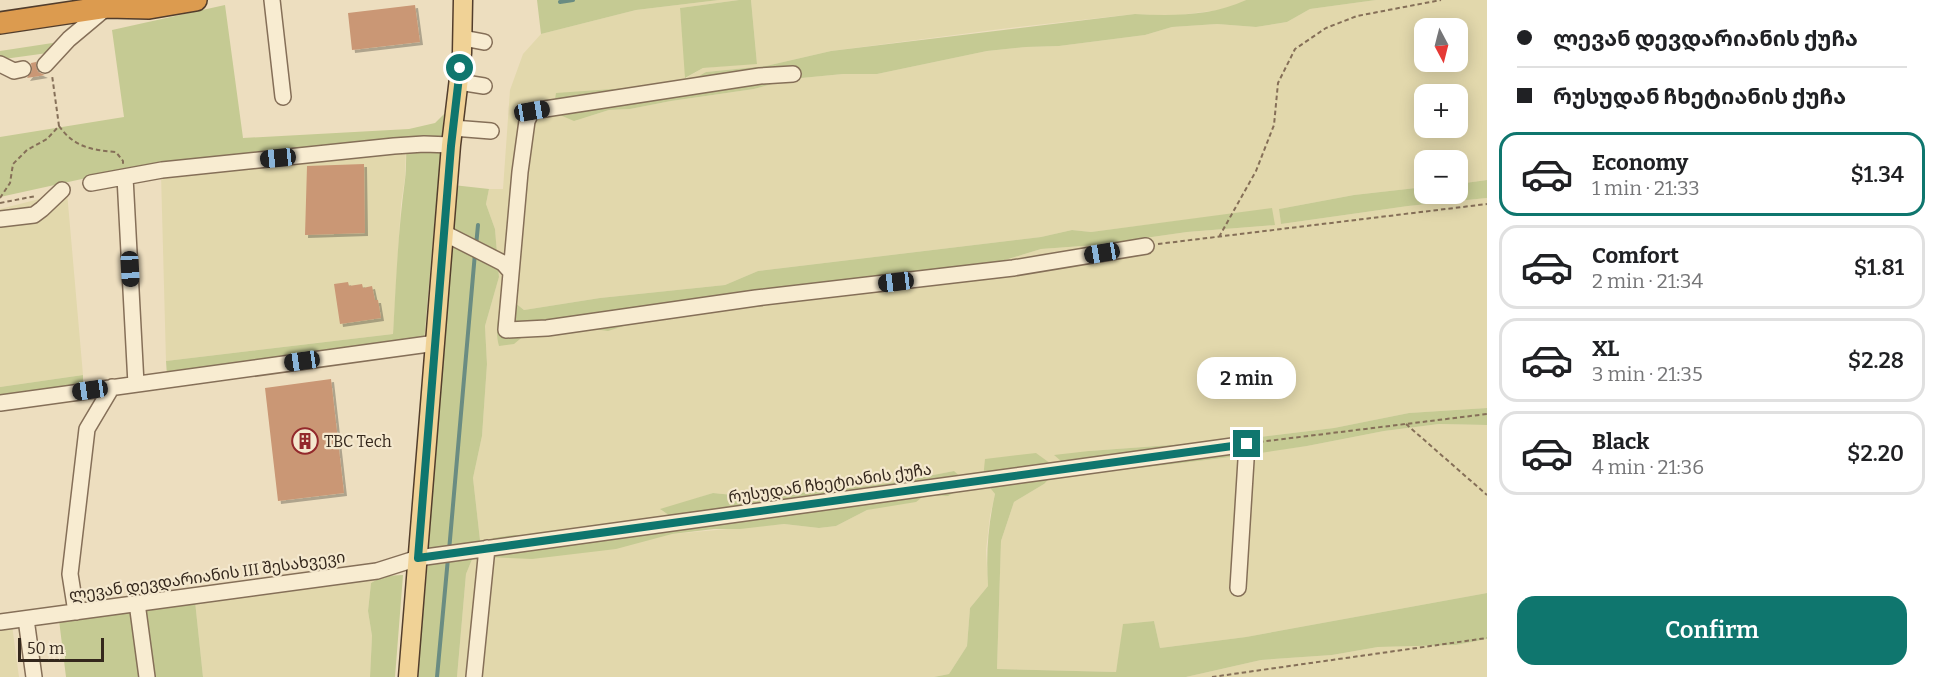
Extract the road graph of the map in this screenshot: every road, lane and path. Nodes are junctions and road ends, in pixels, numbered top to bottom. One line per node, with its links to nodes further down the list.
1 (196, 0): 4 (highway)
2 (272, 0): 16 (street)
3 (1441, 0): 27 (path)
4 (112, 2): 6 (highway); 10 (street)
5 (464, 4): 8 (main road)
6 (52, 7): 7 (highway)
7 (0, 23)
8 (463, 38): 9 (street); 14 (main road)
9 (484, 42)
10 (47, 63): 17 (path)
11 (0, 64): 12 (street)
12 (23, 69)
13 (793, 74): 29 (street)
14 (459, 82): 15 (street); 19 (main road)
15 (484, 86)
16 (283, 97)
17 (58, 126): 20 (path); 23 (path)
18 (491, 131): 19 (street)
19 (452, 137): 20 (street); 26 (main road)
20 (125, 177): 21 (street); 31 (street)
21 (91, 183)
22 (62, 190): 25 (street)
23 (0, 198)
24 (1487, 204): 27 (path)
25 (0, 219)
26 (444, 233): 29 (street); 30 (main road)
27 (1219, 237): 28 (path)
28 (1146, 246): 29 (street)
29 (511, 272)
30 (436, 344): 31 (street); 39 (main road)
31 (136, 384): 32 (street)
32 (112, 387): 33 (street); 42 (street)
33 (0, 403)
34 (1487, 414): 35 (path)
35 (1406, 424): 36 (path); 37 (path)
36 (1247, 444): 38 (street, რუსუდან ჩხეტიანის ქუჩა); 40 (street)
37 (1487, 495)
38 (487, 548): 39 (street, რუსუდან ჩხეტიანის ქუჩა); 49 (street)
39 (418, 558): 41 (street, ლევან დევდარიანის III შესახვევი); 48 (main road)
40 (1238, 588)
41 (137, 603): 42 (street, ლევან დევდარიანის III შესახვევი); 47 (street)
42 (76, 612): 43 (street, ლევან დევდარიანის III შესახვევი)
43 (26, 619): 44 (street, ლევან დევდარიანის III შესახვევი); 46 (street)
44 (0, 622)
45 (1487, 638): 50 (path)
46 (34, 677)
47 (147, 677)
48 (408, 677)
49 (474, 677)
50 (1212, 677)

